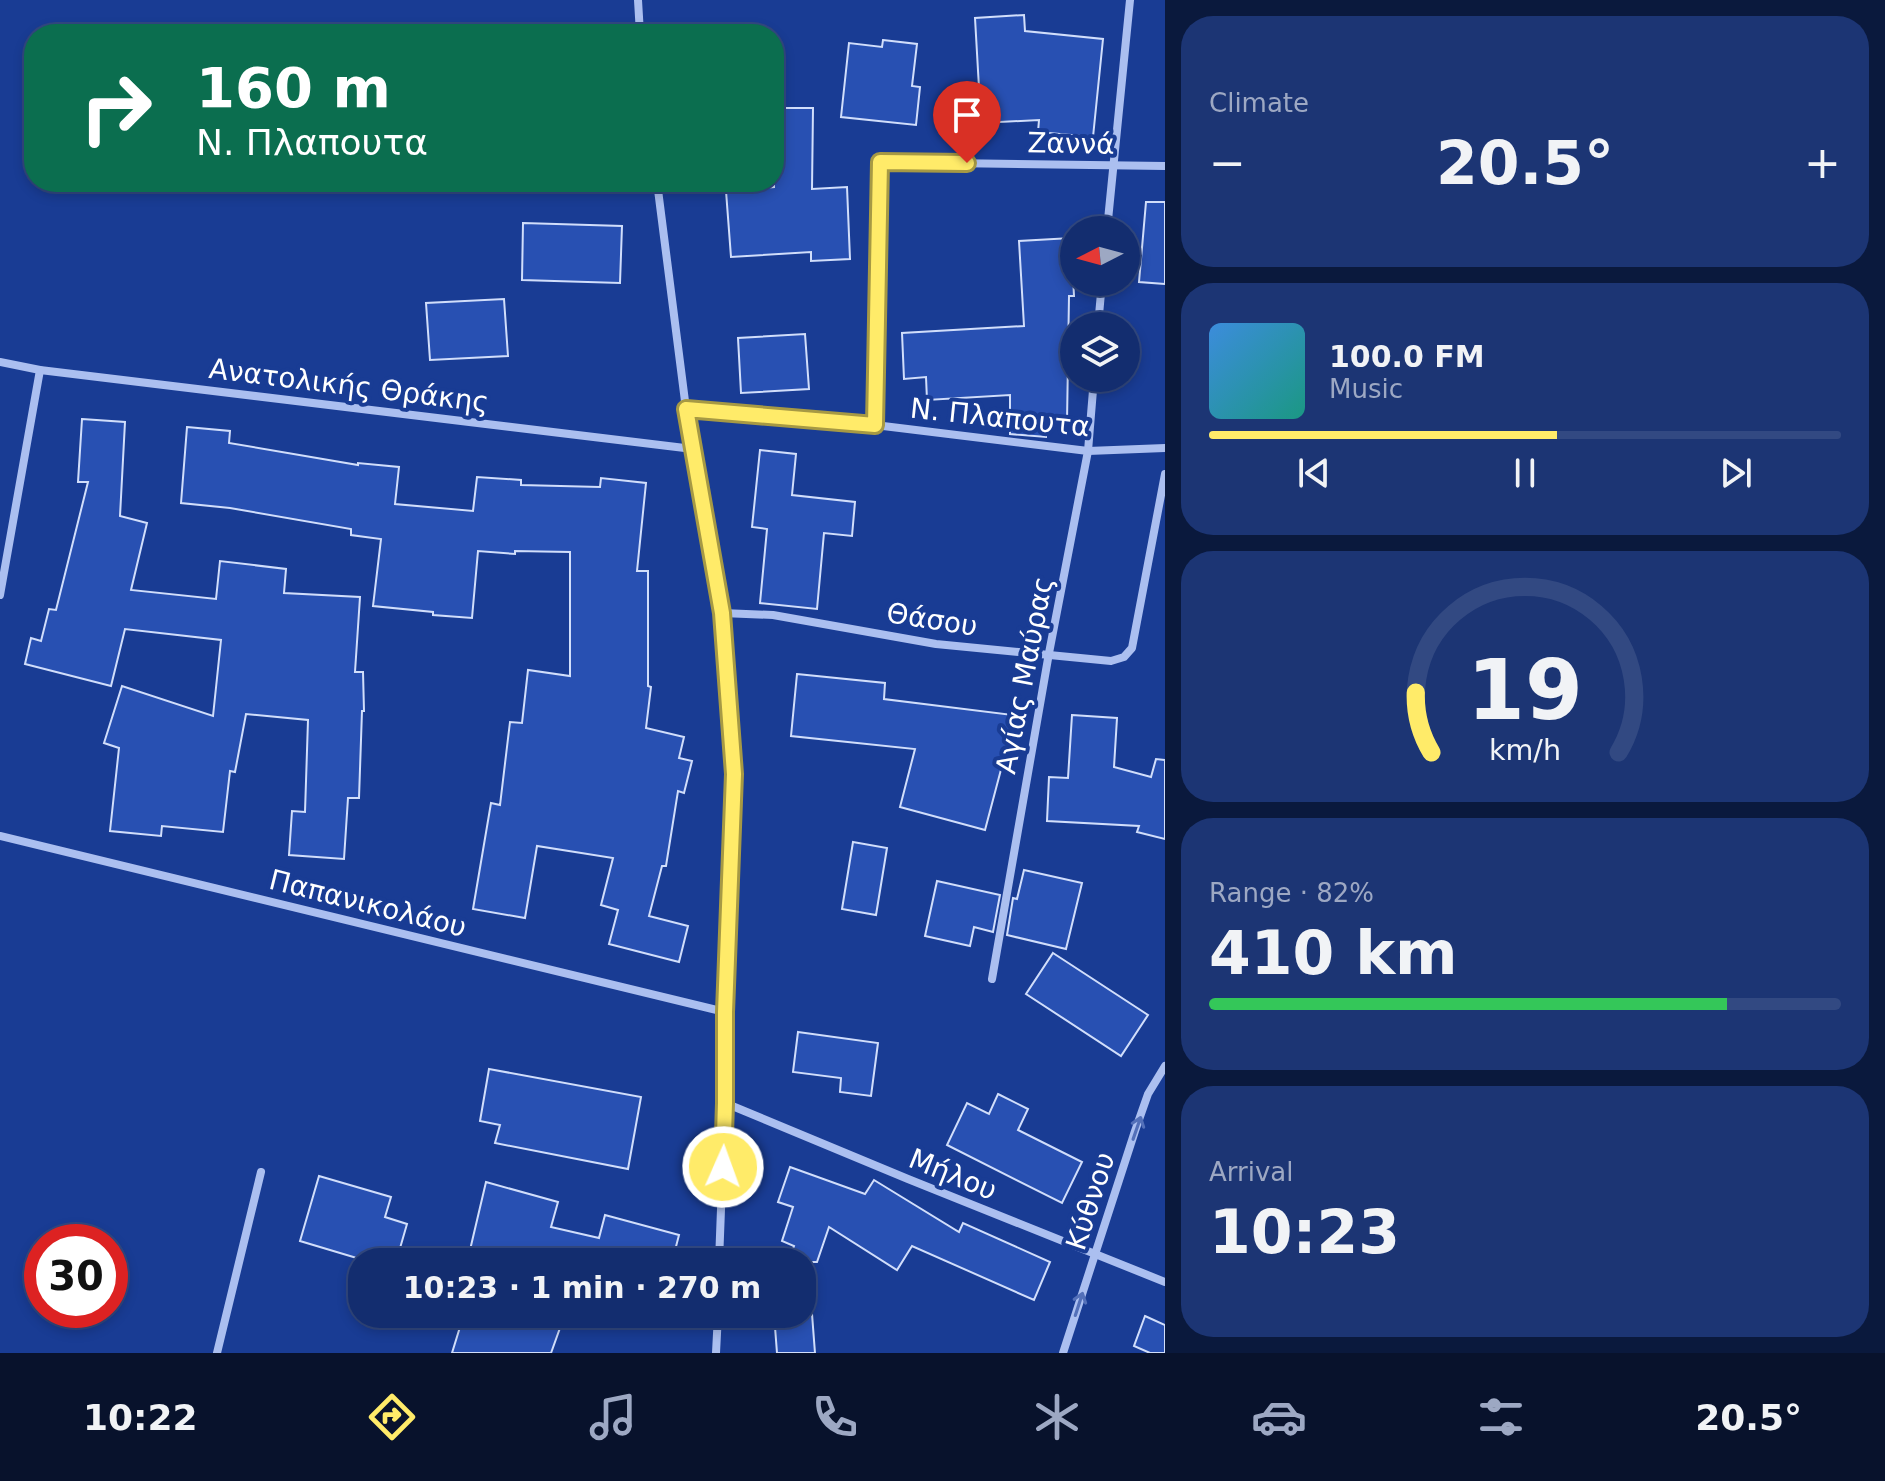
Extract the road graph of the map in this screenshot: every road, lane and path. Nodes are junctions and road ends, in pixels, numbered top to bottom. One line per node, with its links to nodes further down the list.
1 (638, 0): 3 (street)
2 (1130, 0): 4 (street)
3 (639, 24)
4 (1112, 166): 5 (street, Ζαννά); 7 (street); 12 (street, Ζαννά)
5 (1165, 166)
6 (658, 192): 11 (street)
7 (1108, 216)
8 (0, 362): 9 (street, Ανατολικής Θράκης)
9 (40, 370): 14 (street, Ανατολικής Θράκης); 17 (street)
10 (1093, 392): 15 (street, Αγίας Μαύρας)
11 (686, 409): 12 (street, Ν. Πλαπουτα); 14 (street)
12 (875, 425): 15 (street, Ν. Πλαπουτα)
13 (1165, 448): 15 (street, Ν. Πλαπουτα)
14 (693, 449): 18 (street)
15 (1088, 451): 19 (street, Αγίας Μαύρας)
16 (1165, 474): 19 (street, Θάσου)
17 (0, 595)
18 (722, 613): 19 (street, Θάσου); 22 (street)
19 (1049, 653): 21 (street, Αγίας Μαύρας)
20 (0, 836): 22 (street, Παπανικολάου)
21 (992, 979)
22 (725, 1012): 24 (street)
23 (1165, 1066): 27 (street, Κύθνου, one-way to 23)
24 (725, 1103): 26 (street); 27 (street, Μήλου)
25 (261, 1172): 30 (street)
26 (720, 1248)
27 (1096, 1255): 28 (street, Μήλου); 32 (street, Κύθνου, one-way to 27)
28 (1165, 1282)
29 (717, 1328): 31 (street)
30 (217, 1353)
31 (716, 1353)
32 (1063, 1353)

